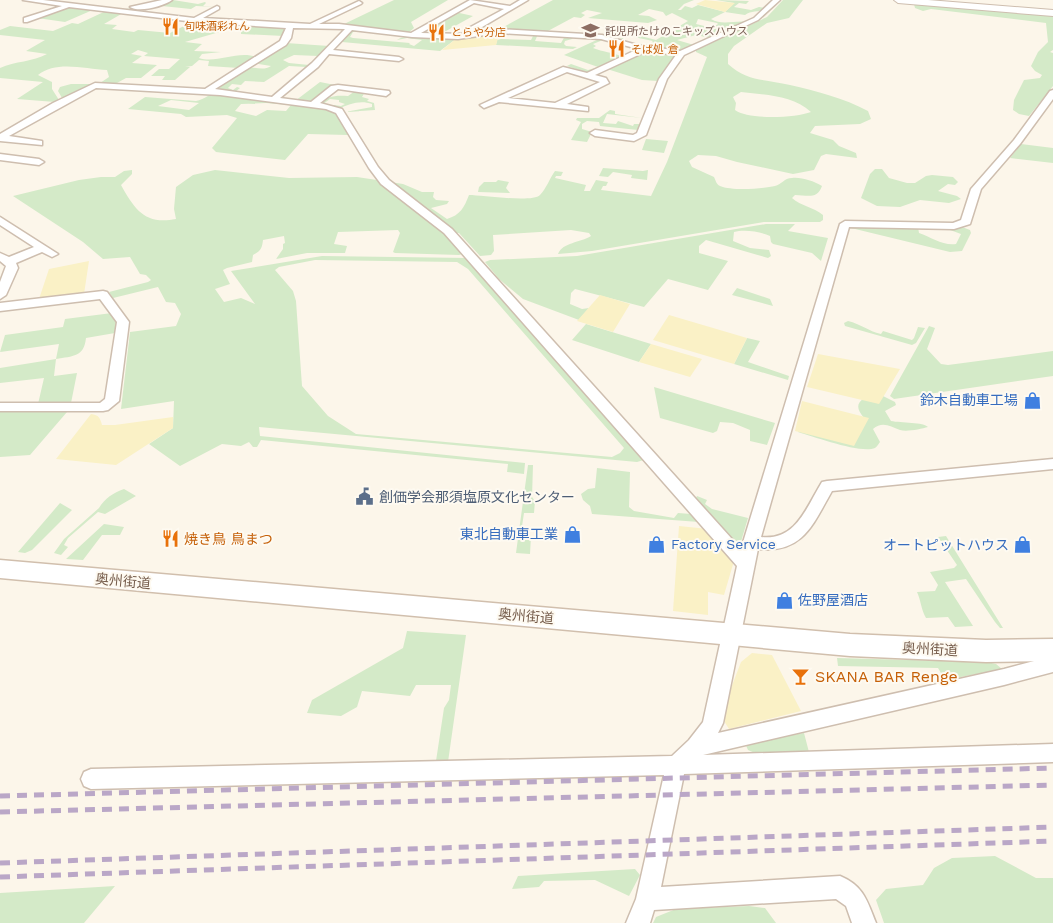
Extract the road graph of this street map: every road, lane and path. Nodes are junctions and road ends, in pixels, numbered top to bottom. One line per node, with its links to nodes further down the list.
1 (26, 0): 10 (street)
2 (84, 0): 10 (street)
3 (169, 0): 13 (street)
4 (475, 0): 12 (street); 20 (street)
5 (525, 0): 12 (street)
6 (777, 0): 24 (street)
7 (898, 0): 8 (street)
8 (921, 1): 14 (street)
9 (359, 2): 18 (street)
10 (70, 5): 13 (street); 15 (street)
11 (217, 8): 16 (street)
12 (511, 8): 21 (street)
13 (112, 10): 16 (street)
14 (1053, 13)
15 (26, 20)
16 (196, 20): 17 (street)
17 (290, 26): 18 (street); 27 (street)
18 (308, 26): 19 (street)
19 (350, 28): 20 (street); 23 (street)
20 (412, 35): 21 (street)
21 (458, 37): 22 (street)
22 (645, 49): 24 (street); 26 (street)
23 (328, 52): 25 (street); 30 (street)
24 (681, 53): 36 (street)
25 (400, 59)
26 (588, 75): 31 (street); 34 (street)
27 (207, 91): 30 (street); 37 (street)
28 (386, 93): 32 (street)
29 (1053, 93): 46 (street)
30 (274, 99): 32 (street)
31 (498, 99): 33 (street); 34 (street)
32 (313, 105): 47 (street)
33 (484, 105)
34 (556, 106): 35 (street)
35 (585, 109)
36 (595, 133)
37 (0, 138): 38 (street)
38 (39, 142)
39 (0, 157): 40 (street)
40 (39, 162)
41 (0, 220): 42 (street)
42 (4, 259): 43 (street)
43 (1, 307): 44 (street)
44 (0, 407)
45 (1053, 464): 46 (street)
46 (751, 542): 47 (street)
47 (745, 564): 49 (street)
48 (0, 569): 49 (main road, 奥州街道)
49 (730, 634): 50 (main road, 奥州街道); 52 (street)
50 (1053, 650)
51 (1053, 664): 52 (street)
52 (696, 747): 54 (street)
53 (1053, 753): 54 (street)
54 (676, 766): 55 (street); 56 (street)
55 (91, 779)
56 (647, 899): 57 (street); 58 (street)
57 (638, 923)
58 (864, 923)

